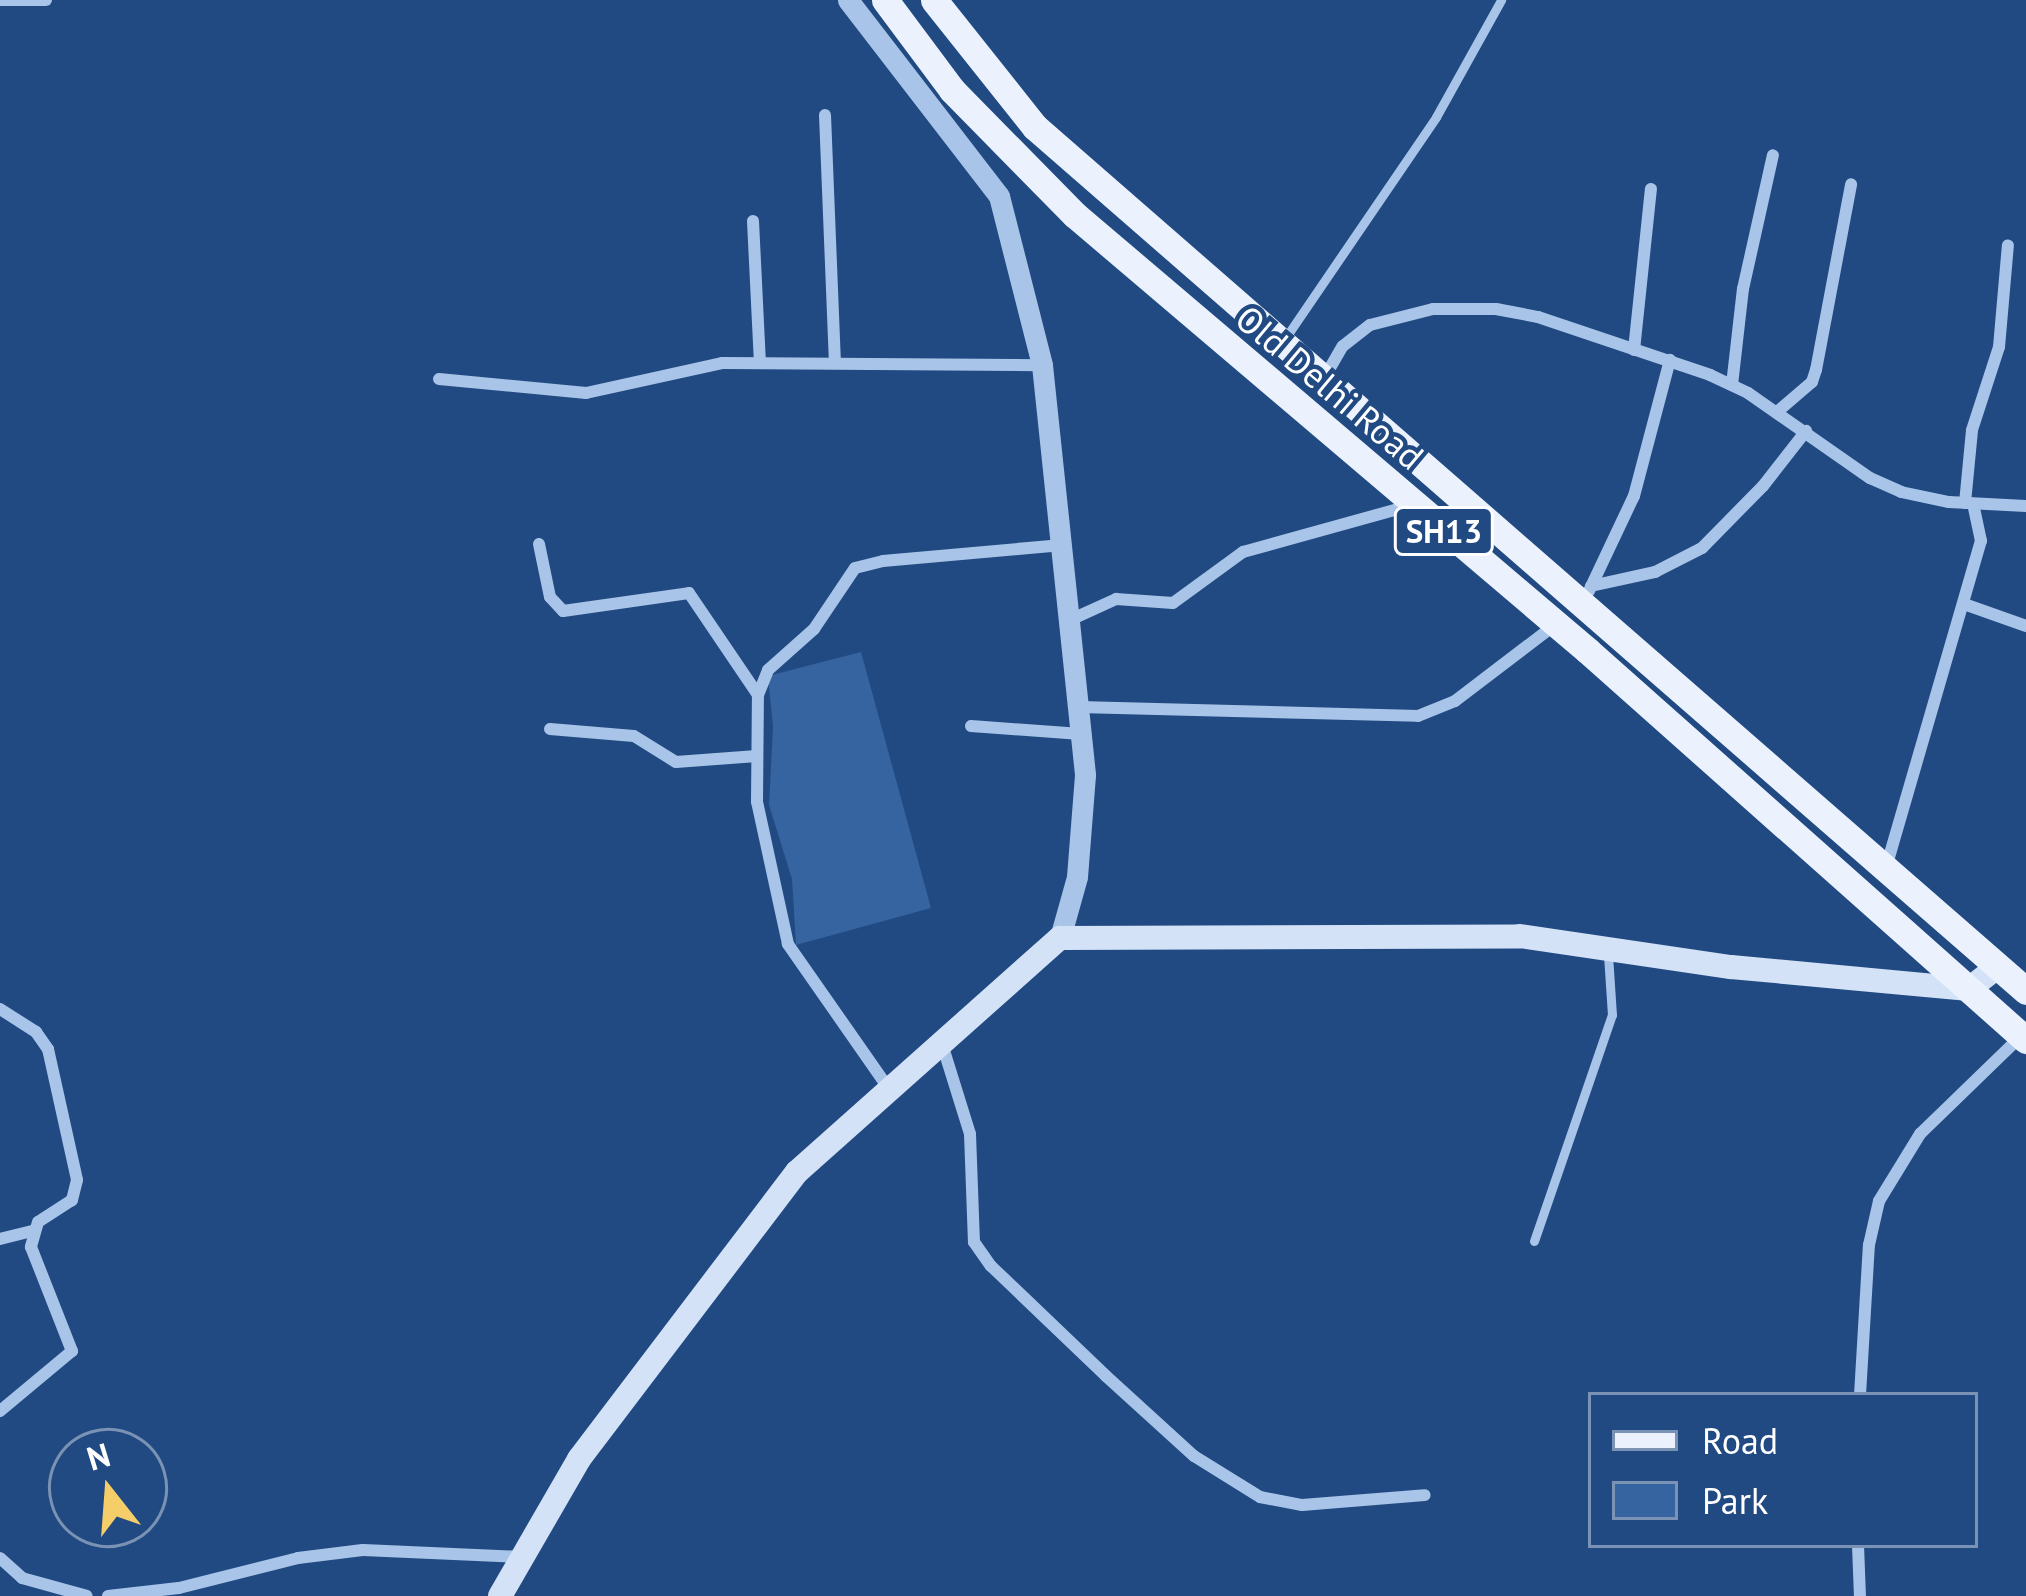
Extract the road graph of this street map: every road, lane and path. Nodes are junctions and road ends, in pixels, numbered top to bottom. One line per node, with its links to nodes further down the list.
1 (0, 0): 2 (street)
2 (46, 0)
3 (848, 0): 18 (street)
4 (885, 0): 25 (main road, Old Delhi Road / SH13)
5 (934, 0): 13 (main road, Old Delhi Road / SH13)
6 (1501, 0): 13 (lane)
7 (825, 115): 17 (street)
8 (1774, 155): 21 (street)
9 (1851, 184): 22 (street)
10 (1651, 189): 14 (street)
11 (753, 220): 16 (street)
12 (2008, 245): 24 (street)
13 (1281, 345): 20 (main road, Old Delhi Road / SH13)
14 (1634, 350): 15 (street); 20 (street)
15 (1670, 360): 21 (street); 29 (street)
16 (760, 362): 17 (street); 19 (street)
17 (835, 362): 18 (street)
18 (1042, 365): 28 (street)
19 (439, 380)
20 (1322, 380): 29 (main road, Old Delhi Road / SH13)
21 (1732, 385): 22 (street)
22 (1777, 412): 23 (street)
23 (1806, 431): 24 (street); 29 (street)
24 (1969, 503): 26 (street); 30 (street)
25 (1413, 504): 31 (street); 32 (main road, Old Delhi Road / SH13)
26 (2026, 506)
27 (539, 544): 34 (street)
28 (1063, 545): 31 (street); 34 (street)
29 (1587, 594): 40 (main road, Old Delhi Road / SH13)
30 (1964, 604): 33 (street); 40 (street)
31 (1070, 620): 35 (street)
32 (1556, 624): 35 (street); 44 (main road, Old Delhi Road / SH13)
33 (2026, 626)
34 (758, 695): 39 (street)
35 (1079, 707): 38 (street)
36 (970, 726): 38 (street)
37 (550, 729): 39 (street)
38 (1081, 734): 41 (street)
39 (757, 756): 49 (street)
40 (1885, 872): 43 (main road, Old Delhi Road / SH13)
41 (1060, 938): 42 (main road); 48 (main road)
42 (1607, 948): 44 (main road); 52 (lane)
43 (1998, 966): 44 (main road); 45 (main road, Old Delhi Road / SH13)
44 (1970, 989): 47 (main road, Old Delhi Road / SH13)
45 (2026, 991)
46 (0, 1009): 50 (street)
47 (2024, 1037): 53 (street)
48 (942, 1043): 49 (main road); 55 (street)
49 (890, 1090): 57 (main road)
50 (32, 1231): 51 (street); 54 (street)
51 (0, 1239)
52 (1534, 1241)
53 (1860, 1392)
54 (0, 1411)
55 (1425, 1495)
56 (1858, 1548): 62 (street)
57 (523, 1557): 60 (street); 61 (main road)
58 (3, 1565): 59 (street)
59 (83, 1596)
60 (108, 1596)
61 (500, 1596)
62 (1860, 1596)

